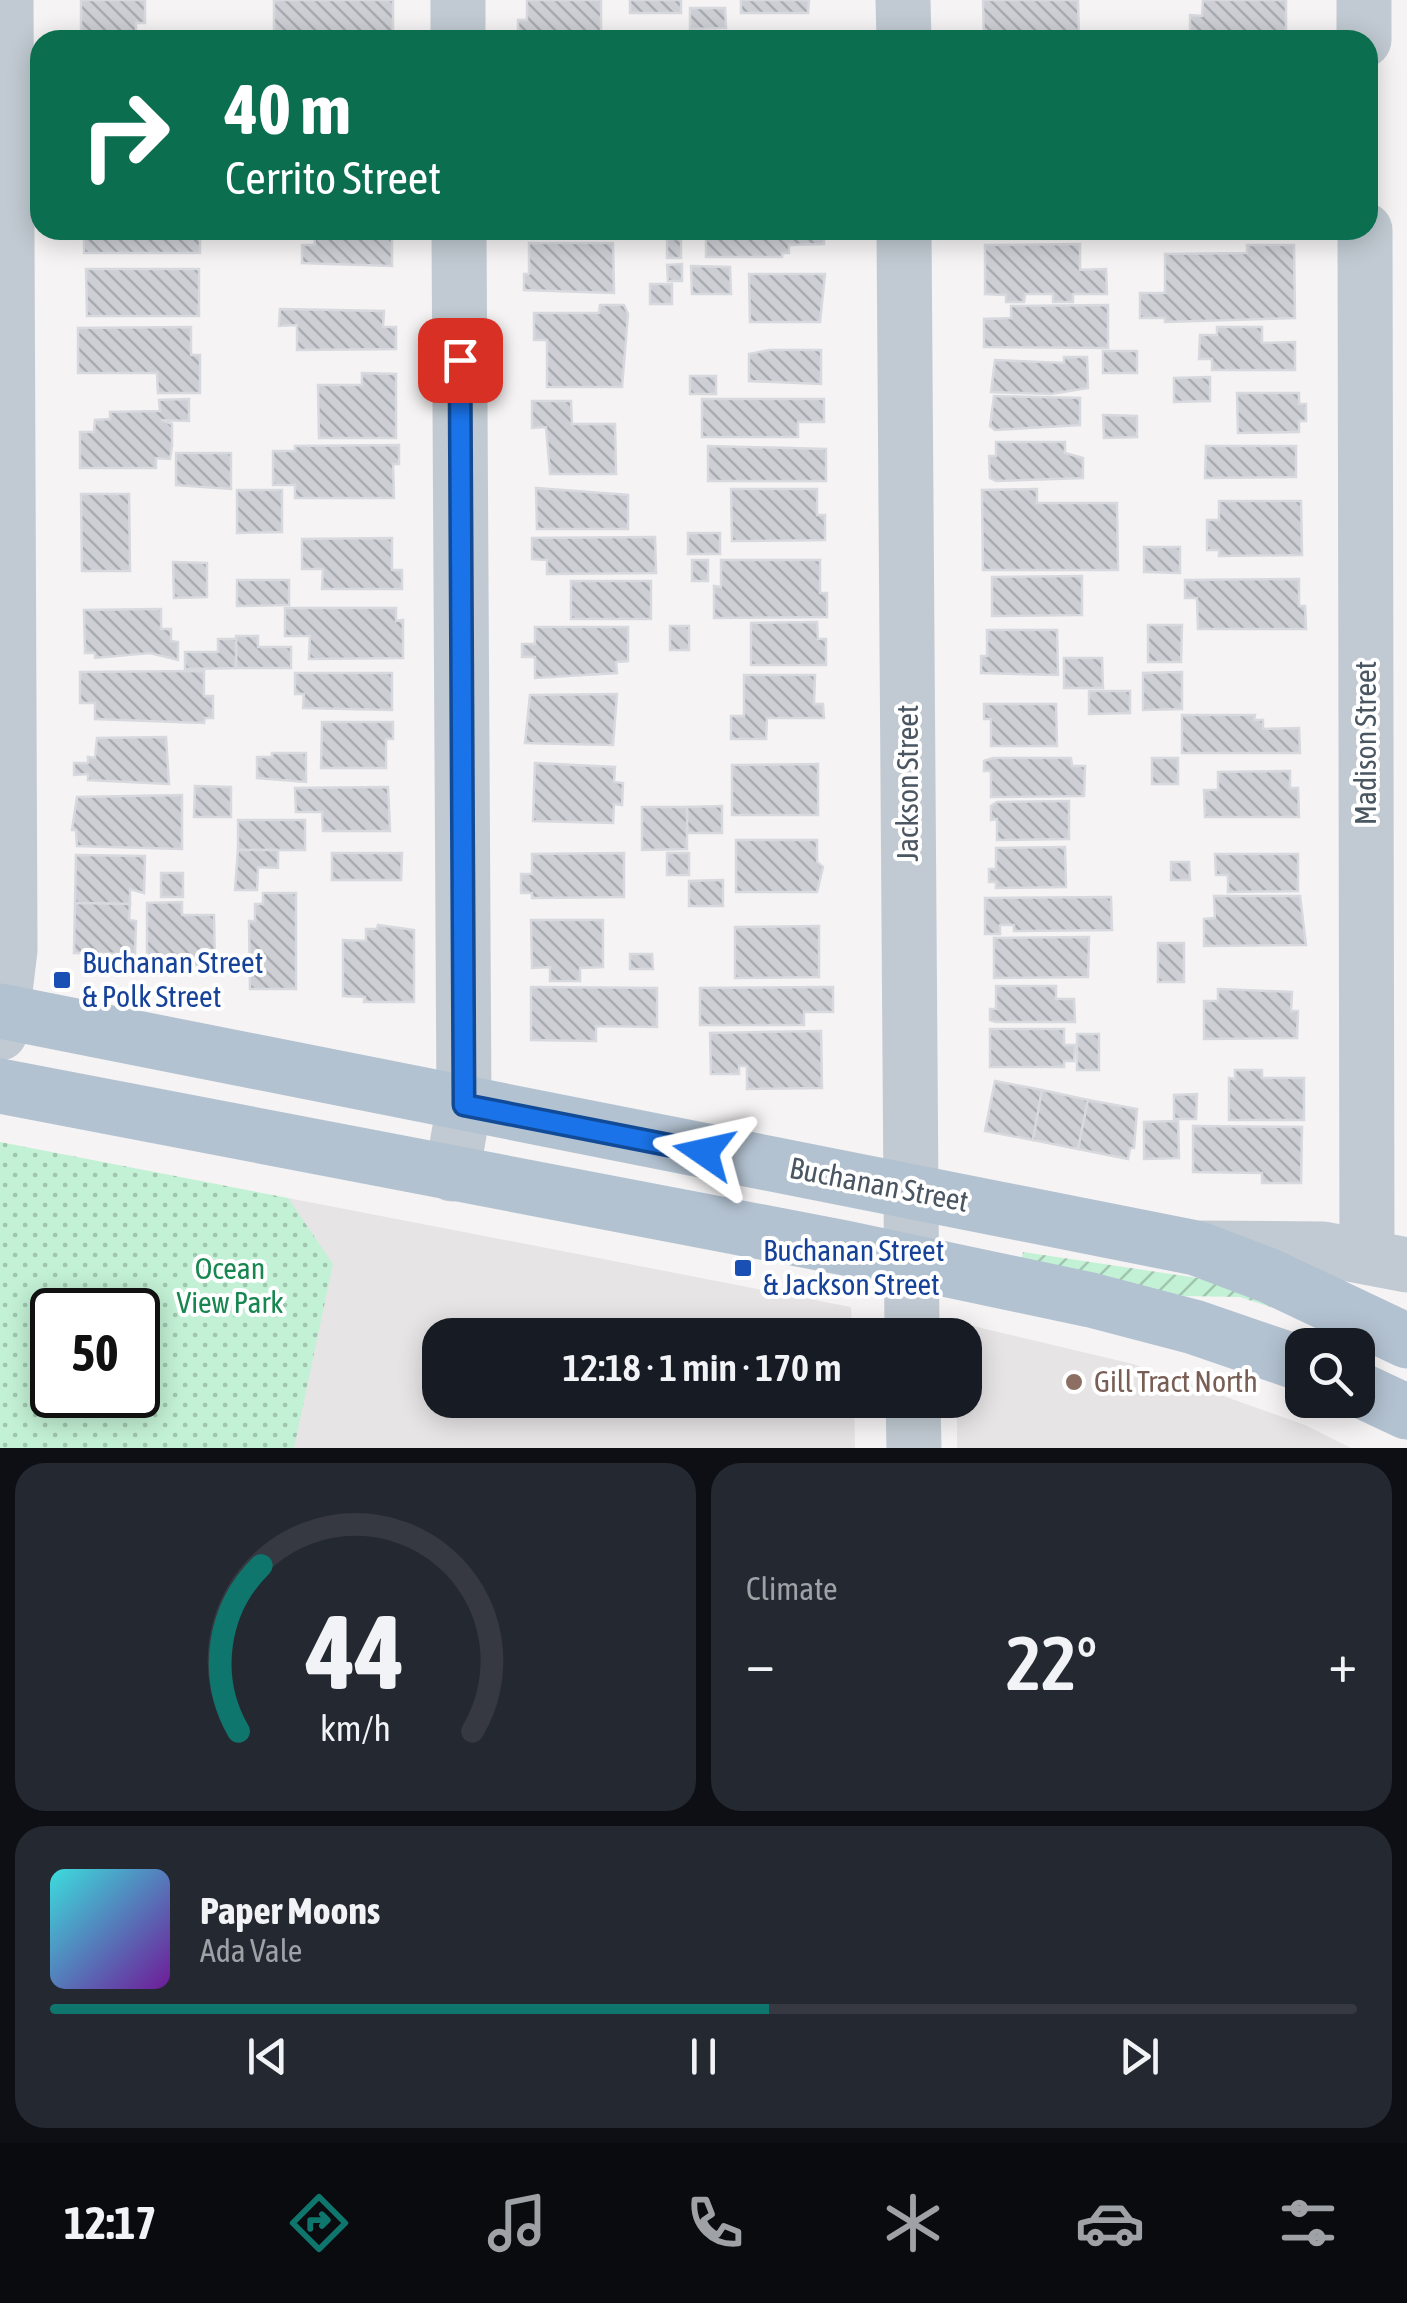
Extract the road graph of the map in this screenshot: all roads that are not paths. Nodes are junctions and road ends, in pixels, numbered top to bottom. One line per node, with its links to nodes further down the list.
1 (6, 0): 11 (street)
2 (458, 0): 5 (street)
3 (903, 0): 6 (street)
4 (1364, 0): 7 (street)
5 (458, 30)
6 (904, 30)
7 (1364, 30)
8 (459, 240): 13 (street)
9 (904, 240): 15 (street, Jackson Street)
10 (1364, 240): 17 (street, Madison Street)
11 (1, 1018): 13 (main road, Buchanan Street)
12 (0, 1086): 14 (main road)
13 (464, 1105): 14 (street); 15 (main road, Buchanan Street)
14 (452, 1174): 18 (main road)
15 (912, 1192): 16 (main road, Buchanan Street); 18 (street, Jackson Street)
16 (1196, 1248): 17 (street, Buchanan Street); 20 (main road)
17 (1387, 1261)
18 (912, 1263): 19 (street, Jackson Street); 21 (main road)
19 (912, 1318)
20 (1407, 1340)
21 (1285, 1358)
22 (1375, 1397): 23 (main road)
23 (1407, 1412)
24 (913, 1418): 25 (street)
25 (914, 1448)

